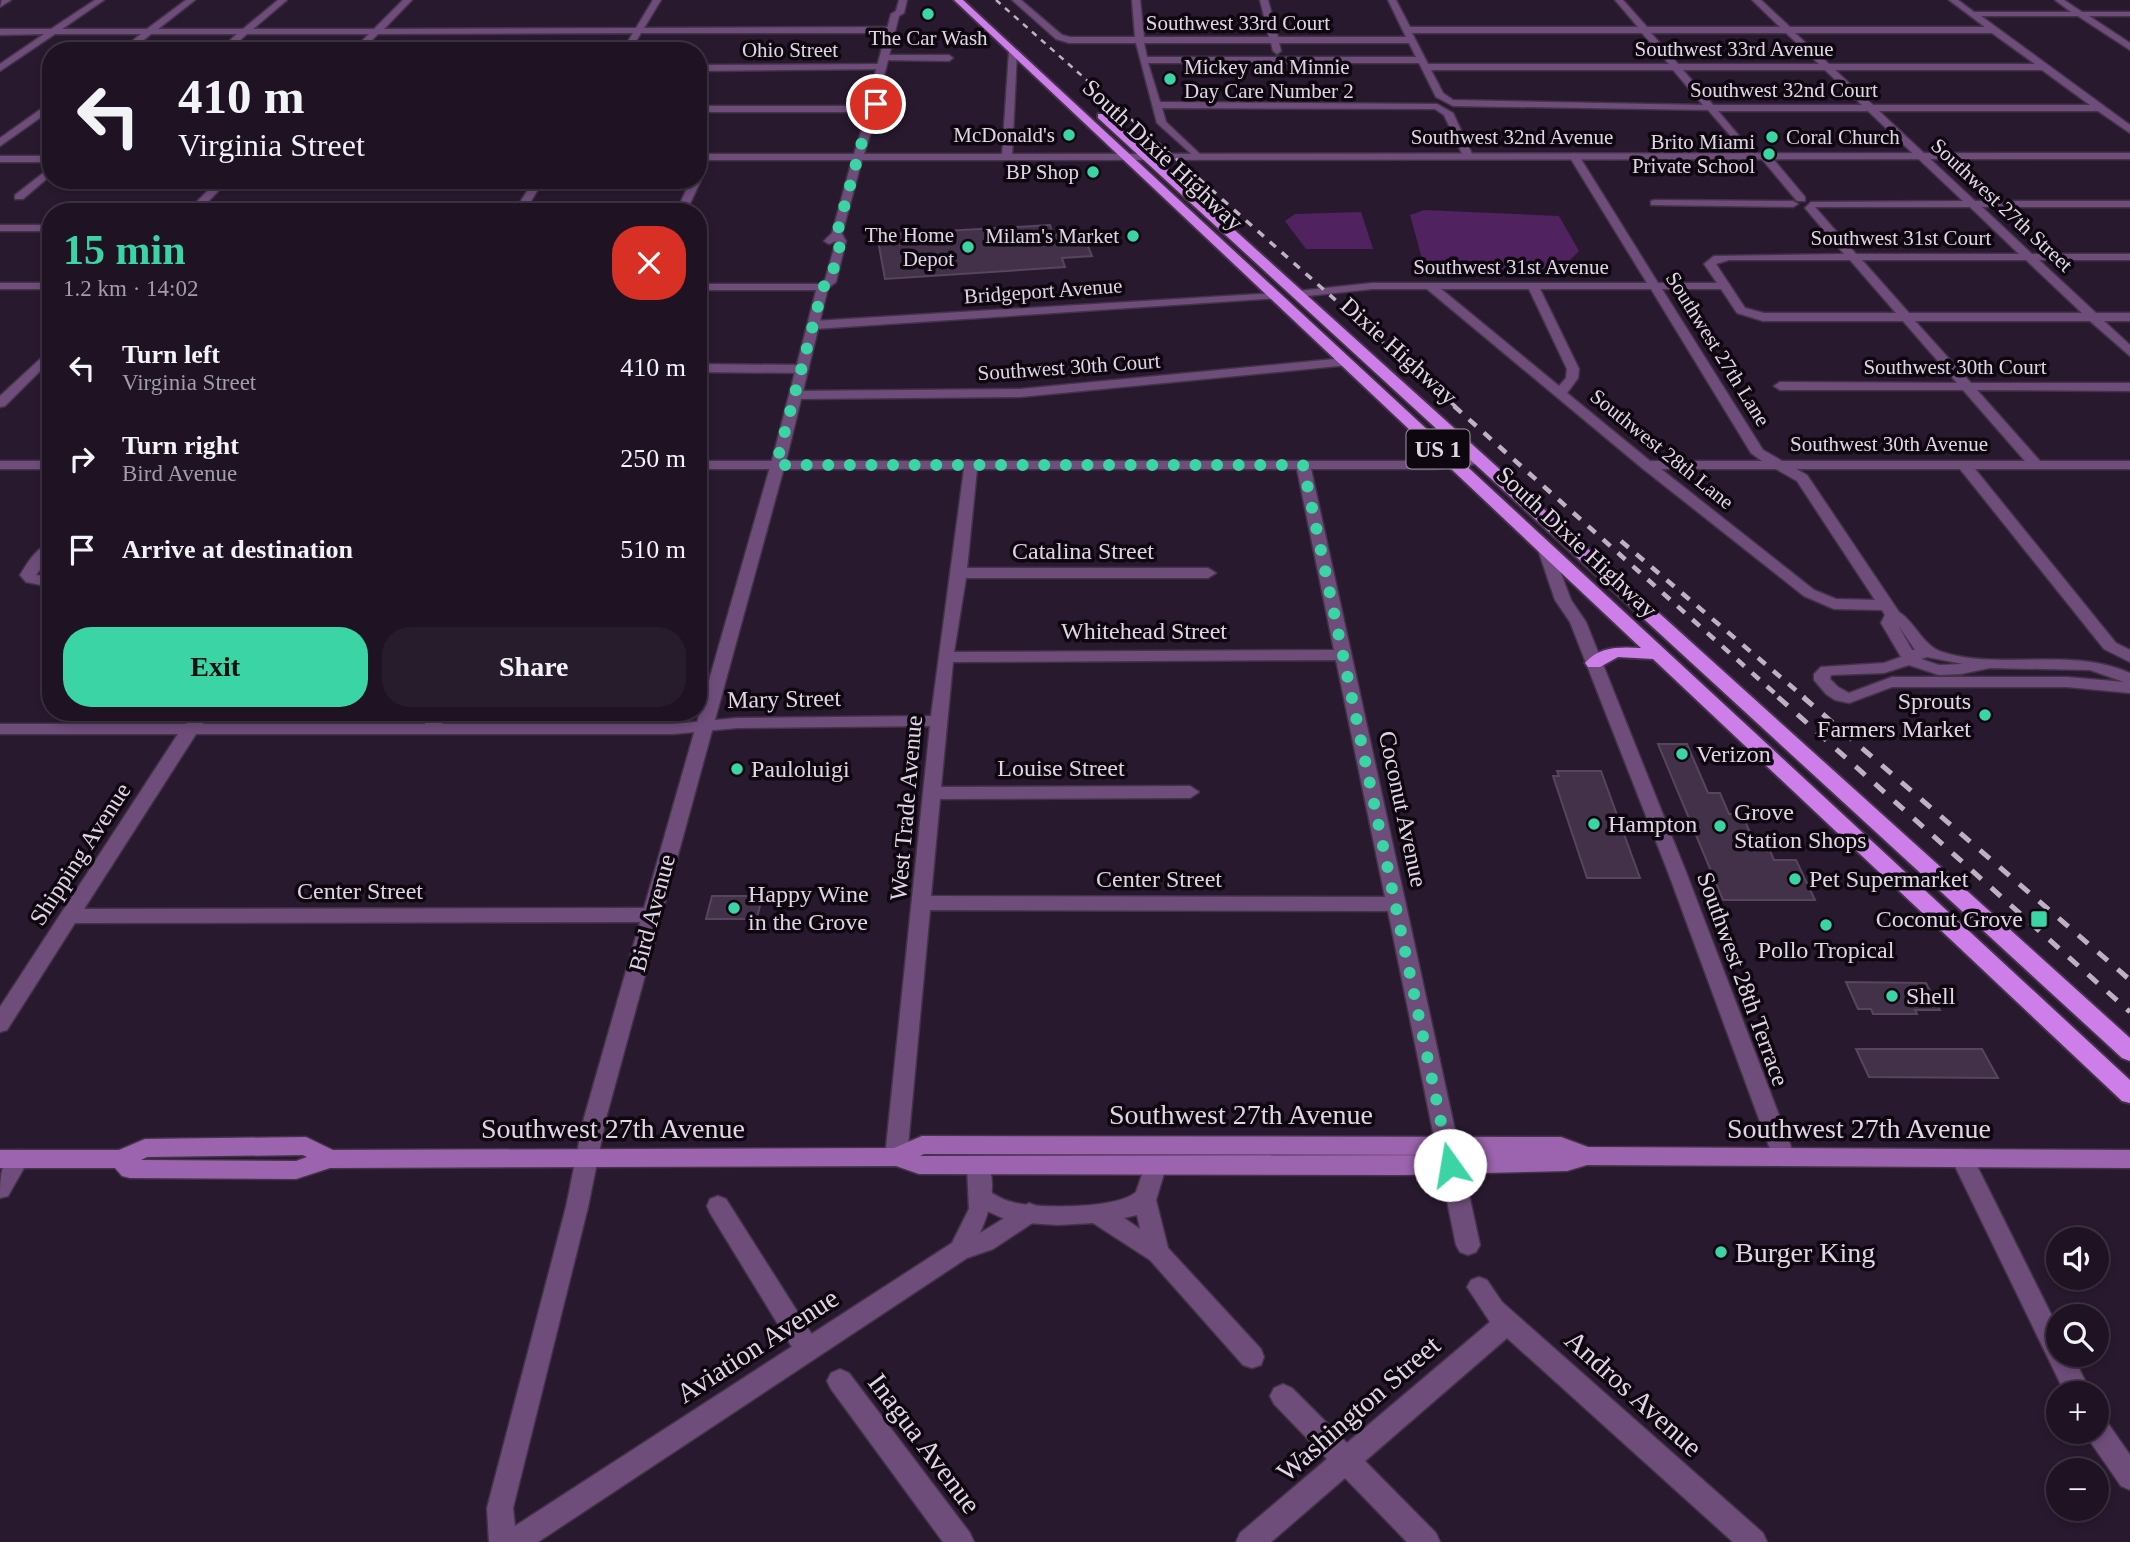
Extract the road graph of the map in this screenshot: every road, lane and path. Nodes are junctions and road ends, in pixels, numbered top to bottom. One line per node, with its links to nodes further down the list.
1 (7, 0): 19 (street)
2 (100, 0): 34 (street)
3 (191, 0): 35 (street)
4 (283, 0): 30 (street)
5 (408, 0): 31 (street)
6 (657, 0): 32 (street)
7 (894, 0): 20 (street, Bird Avenue)
8 (903, 0): 20 (street, Bird Avenue)
9 (958, 0): 44 (highway, South Dixie Highway / US 1)
10 (975, 0): 24 (highway)
11 (1016, 0): 36 (street, Southwest 33rd Court)
12 (1136, 0): 36 (street)
13 (1264, 0): 37 (street)
14 (1392, 0): 26 (street)
15 (1619, 0): 27 (street)
16 (1756, 0): 28 (street, Southwest 27th Street)
17 (1953, 0): 21 (street)
18 (2059, 0): 22 (street)
19 (0, 5)
20 (895, 14): 25 (street, Bird Avenue)
21 (1972, 14): 22 (street); 29 (street)
22 (2081, 14): 23 (street); 43 (street)
23 (2130, 14)
24 (995, 19)
25 (891, 30): 32 (street); 48 (street, Bird Avenue)
26 (1406, 30): 27 (street); 38 (street)
27 (1644, 30): 28 (street); 51 (street)
28 (1787, 30): 29 (street); 52 (street, Southwest 27th Street)
29 (1993, 30): 53 (street)
30 (246, 31): 31 (street); 35 (street); 40 (street)
31 (375, 31): 32 (street); 41 (street)
32 (638, 31): 42 (street)
33 (0, 32): 34 (street)
34 (53, 32): 35 (street); 54 (street)
35 (150, 32): 39 (street)
36 (1139, 40): 37 (street, Southwest 33rd Court); 46 (street)
37 (1275, 40): 38 (street, Southwest 33rd Court); 47 (street)
38 (1412, 40): 49 (street)
39 (136, 42)
40 (233, 42)
41 (365, 42)
42 (631, 42)
43 (2130, 47)
44 (1013, 51): 50 (highway, South Dixie Highway / US 1); 56 (street)
45 (949, 58): 48 (street)
46 (1143, 60): 47 (street, Southwest 33rd Avenue); 58 (street)
47 (1278, 60): 49 (street, Southwest 33rd Avenue)
48 (882, 63): 55 (street, Ohio Street); 63 (street, Bird Avenue)
49 (1423, 63): 51 (street, Southwest 33rd Avenue); 57 (street)
50 (1030, 67): 56 (street); 69 (highway, South Dixie Highway / US 1)
51 (1675, 67): 52 (street, Southwest 33rd Avenue); 59 (street)
52 (1827, 67): 53 (street, Southwest 33rd Avenue); 60 (street, Southwest 27th Street)
53 (2044, 67): 61 (street)
54 (0, 68)
55 (707, 68)
56 (1012, 70): 68 (street)
57 (1444, 104): 58 (street, Southwest 32nd Court); 59 (street, Southwest 32nd Court); 72 (street)
58 (1158, 105): 71 (street)
59 (1710, 108): 60 (street, Southwest 32nd Court); 74 (street)
60 (1871, 108): 61 (street, Southwest 32nd Court); 76 (street, Southwest 27th Street)
61 (2101, 108): 66 (street)
62 (707, 109): 63 (street)
63 (871, 109): 79 (street, Bird Avenue)
64 (42, 112): 67 (street)
65 (1098, 112): 70 (highway, Dixie Highway / US 1)
66 (2130, 130)
67 (0, 143)
68 (1007, 156): 69 (street, Southwest 32nd Avenue); 79 (street, Southwest 32nd Avenue)
69 (1125, 156): 70 (street, Southwest 32nd Avenue); 104 (highway, South Dixie Highway / US 1)
70 (1146, 156): 71 (street, Southwest 32nd Avenue); 103 (highway, Dixie Highway / US 1)
71 (1197, 156): 72 (street, Southwest 32nd Avenue)
72 (1468, 156): 73 (street, Southwest 32nd Avenue)
73 (1574, 156): 74 (street, Southwest 32nd Avenue); 99 (street, Southwest 27th Lane)
74 (1751, 156): 75 (street, Southwest 32nd Avenue)
75 (1765, 156): 76 (street, Southwest 32nd Avenue); 87 (street)
76 (1922, 156): 77 (street, Southwest 32nd Avenue); 88 (street, Southwest 27th Street)
77 (2130, 156)
78 (707, 157): 79 (street, Southwest 32nd Avenue)
79 (858, 157): 102 (street, Bird Avenue)
80 (0, 159): 81 (street)
81 (42, 159)
82 (42, 178): 84 (street)
83 (216, 189): 85 (street)
84 (19, 197)
85 (201, 203)
86 (1655, 203): 87 (street)
87 (1805, 203): 88 (street); 92 (street)
88 (1972, 204): 89 (street); 93 (street, Southwest 27th Street)
89 (2130, 204)
90 (0, 228): 91 (street)
91 (42, 228)
92 (1852, 257): 93 (street, Southwest 31st Court); 100 (street, Southwest 31st Court); 107 (street)
93 (2029, 257): 94 (street, Southwest 31st Court); 105 (street, Southwest 27th Street)
94 (2130, 257)
95 (0, 286): 96 (street)
96 (42, 286)
97 (1430, 286): 98 (street, Southwest 31st Avenue); 103 (street, Southwest 31st Avenue); 117 (street, Southwest 28th Lane)
98 (1533, 286): 99 (street, Southwest 31st Avenue); 117 (street)
99 (1654, 286): 100 (street, Southwest 31st Avenue); 131 (street, Southwest 27th Lane)
100 (1724, 286): 107 (street)
101 (707, 287): 102 (street)
102 (823, 287): 108 (street, Bird Avenue)
103 (1297, 294): 120 (highway, Dixie Highway / US 1)
104 (1275, 296): 108 (street, Bridgeport Avenue); 111 (highway, South Dixie Highway / US 1)
105 (2094, 317): 106 (street); 107 (street); 109 (street, Southwest 27th Street)
106 (2130, 317)
107 (1906, 318): 115 (street)
108 (814, 325): 113 (street, Bird Avenue)
109 (2130, 352)
110 (42, 362): 119 (street)
111 (1345, 362): 118 (street, Southwest 30th Court); 121 (highway, South Dixie Highway / US 1)
112 (707, 369): 113 (street)
113 (803, 369): 118 (street, Bird Avenue)
114 (1780, 386): 115 (street, Southwest 30th Court)
115 (1965, 387): 116 (street, Southwest 30th Court); 129 (street)
116 (2130, 387)
117 (1560, 394): 128 (street, Southwest 28th Lane)
118 (796, 395): 125 (street, Bird Avenue)
119 (0, 403)
120 (1480, 460): 121 (street); 165 (highway, Dixie Highway / US 1)
121 (1454, 464): 127 (street); 133 (highway, South Dixie Highway / US 1)
122 (0, 465): 123 (street)
123 (42, 465)
124 (707, 465): 125 (street)
125 (776, 465): 126 (street); 149 (street, Bird Avenue)
126 (971, 465): 127 (street); 135 (street, West Trade Avenue)
127 (1303, 465): 140 (street, Coconut Avenue)
128 (1647, 465): 131 (street, Southwest 30th Avenue); 138 (street, Southwest 28th Lane)
129 (2036, 465): 130 (street, Southwest 30th Avenue); 132 (street, Southwest 30th Avenue)
130 (2130, 465)
131 (1780, 466): 132 (street, Southwest 30th Avenue); 138 (street, Southwest 27th Lane)
132 (1965, 466): 143 (street)
133 (1544, 547): 141 (highway, South Dixie Highway / US 1); 145 (street, Southwest 28th Terrace)
134 (42, 556): 137 (street)
135 (959, 573): 136 (street, Catalina Street); 142 (street, West Trade Avenue)
136 (1208, 573)
137 (42, 580)
138 (1890, 610): 139 (street, Southwest 27th Lane); 144 (street, Southwest 27th Lane)
139 (1926, 651): 144 (street); 146 (street)
140 (1343, 654): 142 (street, Whitehead Street); 161 (street, Coconut Avenue)
141 (1659, 654): 145 (highway); 166 (highway, South Dixie Highway / US 1)
142 (945, 657): 153 (street, West Trade Avenue)
143 (2128, 657)
144 (1910, 659): 146 (street); 148 (street)
145 (1594, 663): 170 (street, Southwest 28th Terrace)
146 (1989, 663): 147 (street)
147 (2123, 675)
148 (2130, 688)
149 (707, 714)
150 (197, 721): 156 (street, Shipping Avenue)
151 (435, 721): 157 (street)
152 (705, 721): 154 (street, Bird Avenue)
153 (939, 721): 154 (street, Mary Street); 159 (street, West Trade Avenue)
154 (704, 725): 157 (street, Mary Street); 162 (street, Bird Avenue)
155 (0, 729): 156 (street, Mary Street)
156 (191, 729): 157 (street, Mary Street); 163 (street, Shipping Avenue)
157 (431, 729)
158 (1190, 792): 159 (street, Louise Street)
159 (932, 793): 160 (street, West Trade Avenue)
160 (922, 904): 161 (street, Center Street); 169 (street, West Trade Avenue)
161 (1396, 904): 168 (street, Coconut Avenue)
162 (651, 915): 163 (street, Center Street); 171 (street, Bird Avenue)
163 (69, 916): 164 (street, Shipping Avenue)
164 (0, 1024)
165 (2130, 1052)
166 (2130, 1094)
167 (1013, 1144): 168 (main road, Southwest 27th Avenue); 169 (main road, Southwest 27th Avenue); 175 (main road)
168 (1448, 1154): 170 (main road, Southwest 27th Avenue); 176 (main road, Southwest 27th Avenue); 183 (street)
169 (896, 1157): 171 (main road, Southwest 27th Avenue); 175 (main road, Southwest 27th Avenue)
170 (1784, 1157): 172 (main road, Southwest 27th Avenue)
171 (588, 1158): 173 (main road, Southwest 27th Avenue); 196 (street, Bird Avenue)
172 (1962, 1158): 174 (main road, Southwest 27th Avenue); 188 (street)
173 (9, 1159): 177 (street)
174 (2130, 1159)
175 (978, 1166): 176 (main road, Southwest 27th Avenue); 178 (street, Aviation Avenue)
176 (1155, 1167): 179 (street)
177 (0, 1189)
178 (982, 1198): 181 (street); 184 (street, Aviation Avenue)
179 (1144, 1199): 182 (street); 185 (street)
180 (718, 1206): 189 (street)
181 (1029, 1213): 182 (street); 184 (street)
182 (1098, 1214): 185 (street)
183 (1468, 1245)
184 (960, 1250): 189 (street, Aviation Avenue)
185 (1158, 1253): 190 (street)
186 (1479, 1287): 187 (street, Andros Avenue)
187 (1507, 1323): 194 (street, Washington Street); 201 (street, Andros Avenue)
188 (2046, 1330)
189 (807, 1349): 197 (street, Aviation Avenue)
190 (1252, 1357)
191 (840, 1381): 198 (street, Inagua Avenue)
192 (1283, 1396): 194 (street)
193 (2107, 1444): 195 (street)
194 (1345, 1460): 199 (street, Washington Street); 200 (street)
195 (2130, 1477)
196 (503, 1542)
197 (514, 1542)
198 (960, 1542)
199 (1250, 1542)
200 (1426, 1542)
201 (1753, 1542)

